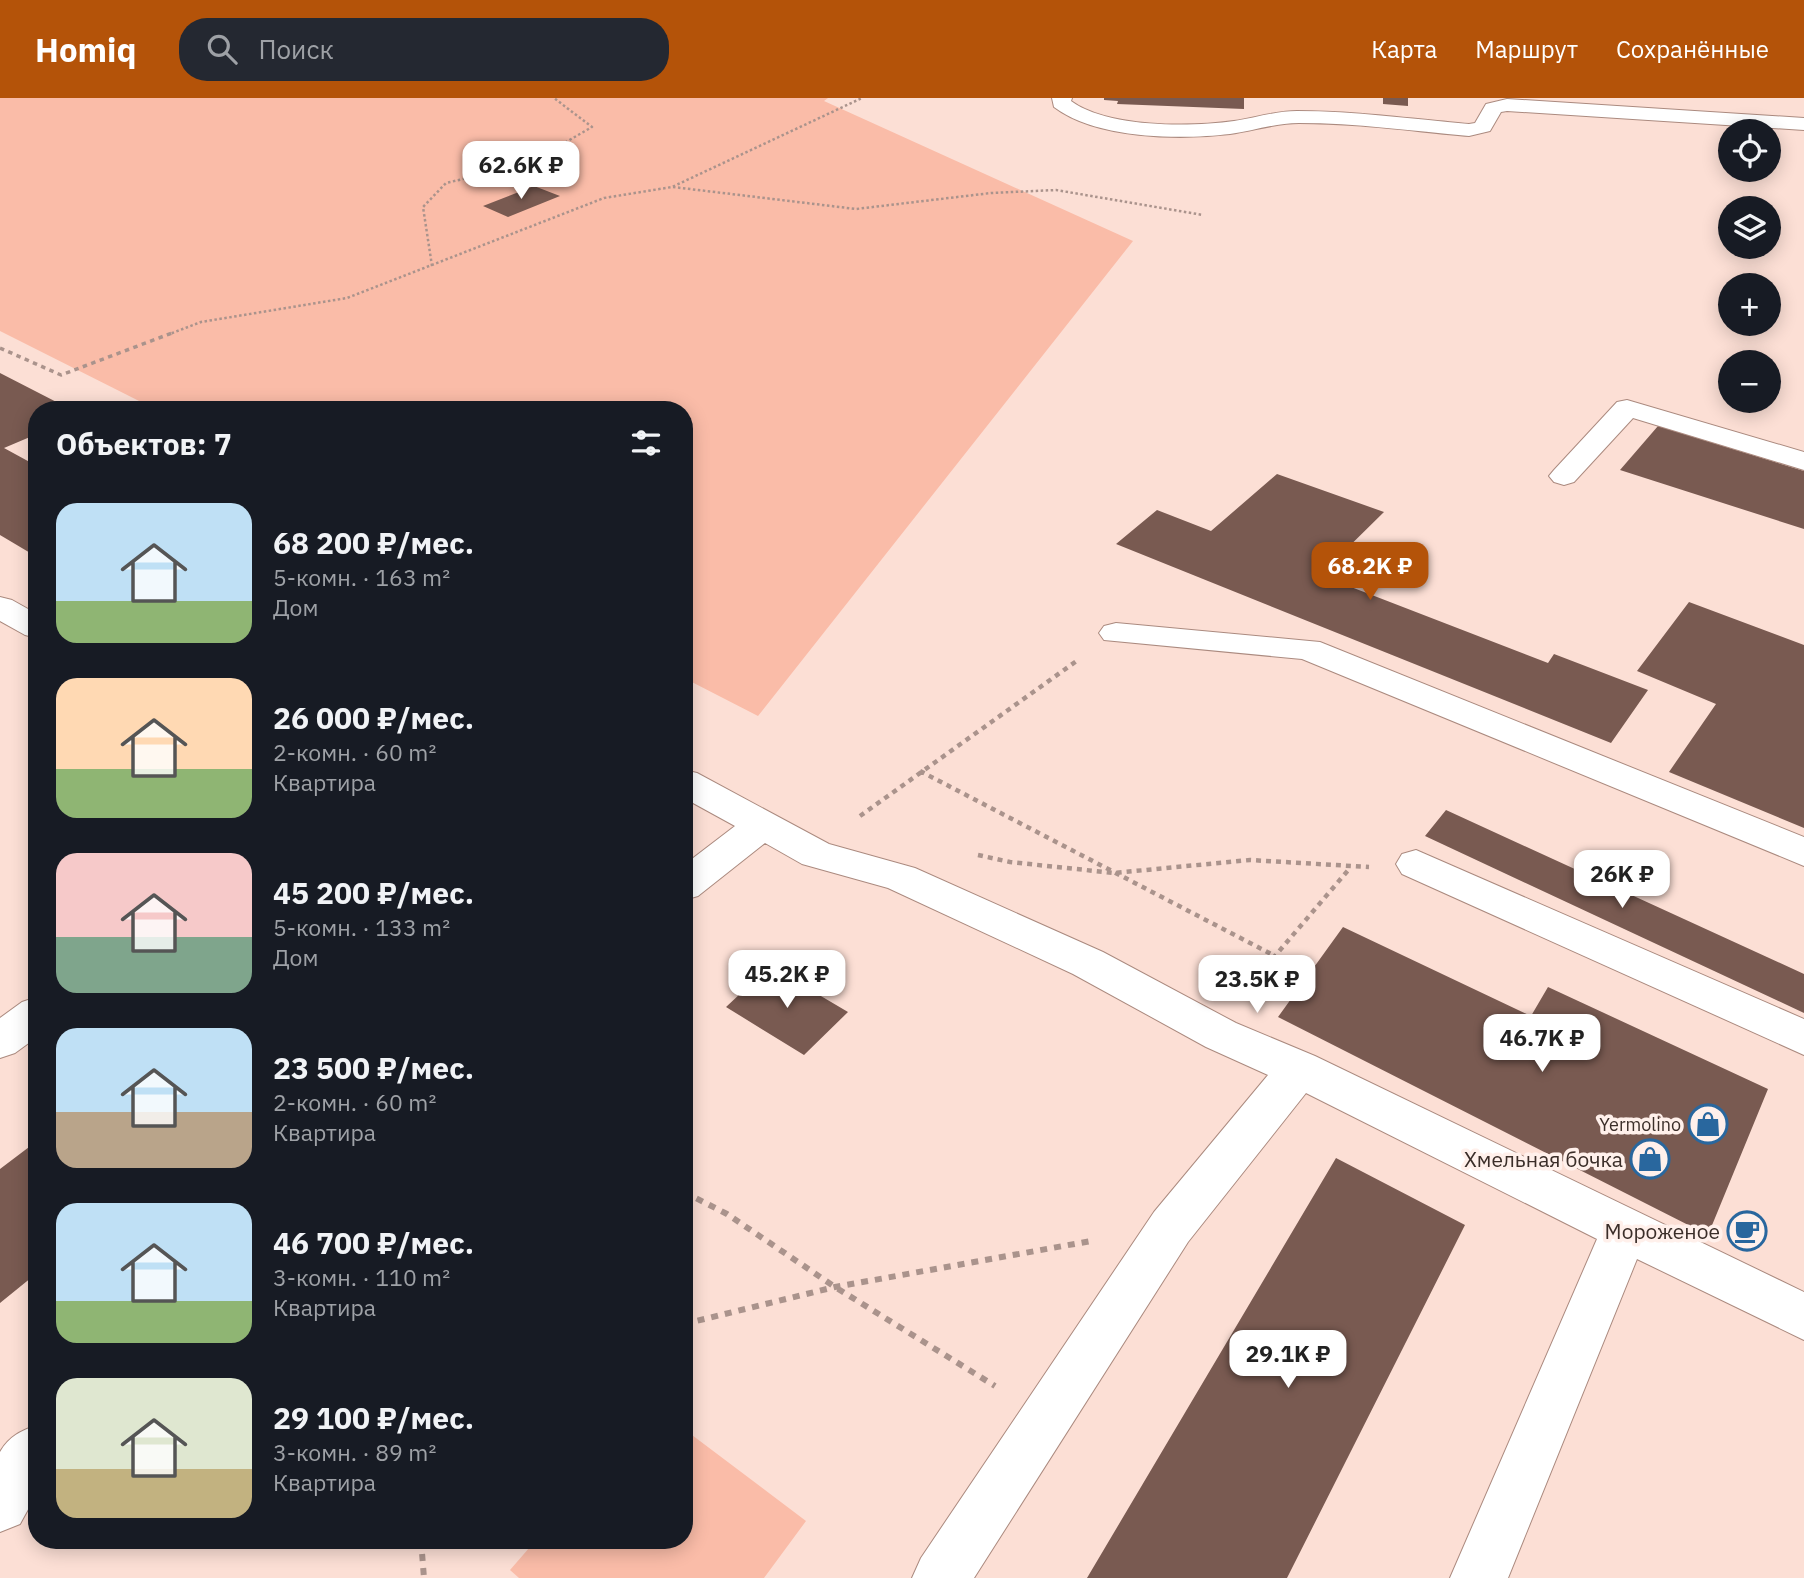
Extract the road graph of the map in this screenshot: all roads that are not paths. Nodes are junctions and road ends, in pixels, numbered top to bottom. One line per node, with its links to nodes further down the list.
1 (1062, 98): 3 (street)
2 (1281, 98): 3 (street)
3 (1297, 116): 4 (street)
4 (1804, 124)
5 (1804, 461): 6 (street)
6 (1564, 476)
7 (0, 607): 8 (street)
8 (28, 623)
9 (1116, 633): 12 (street)
10 (693, 787): 11 (street)
11 (762, 825): 14 (street); 18 (street)
12 (1804, 852)
13 (1416, 864): 16 (street)
14 (693, 879)
15 (28, 1021): 17 (street)
16 (1804, 1038)
17 (0, 1041)
18 (1299, 1069): 19 (street); 23 (street)
19 (1625, 1230): 20 (street); 24 (street)
20 (1804, 1317)
21 (28, 1458): 22 (street)
22 (0, 1504)
23 (941, 1578)
24 (1479, 1578)

